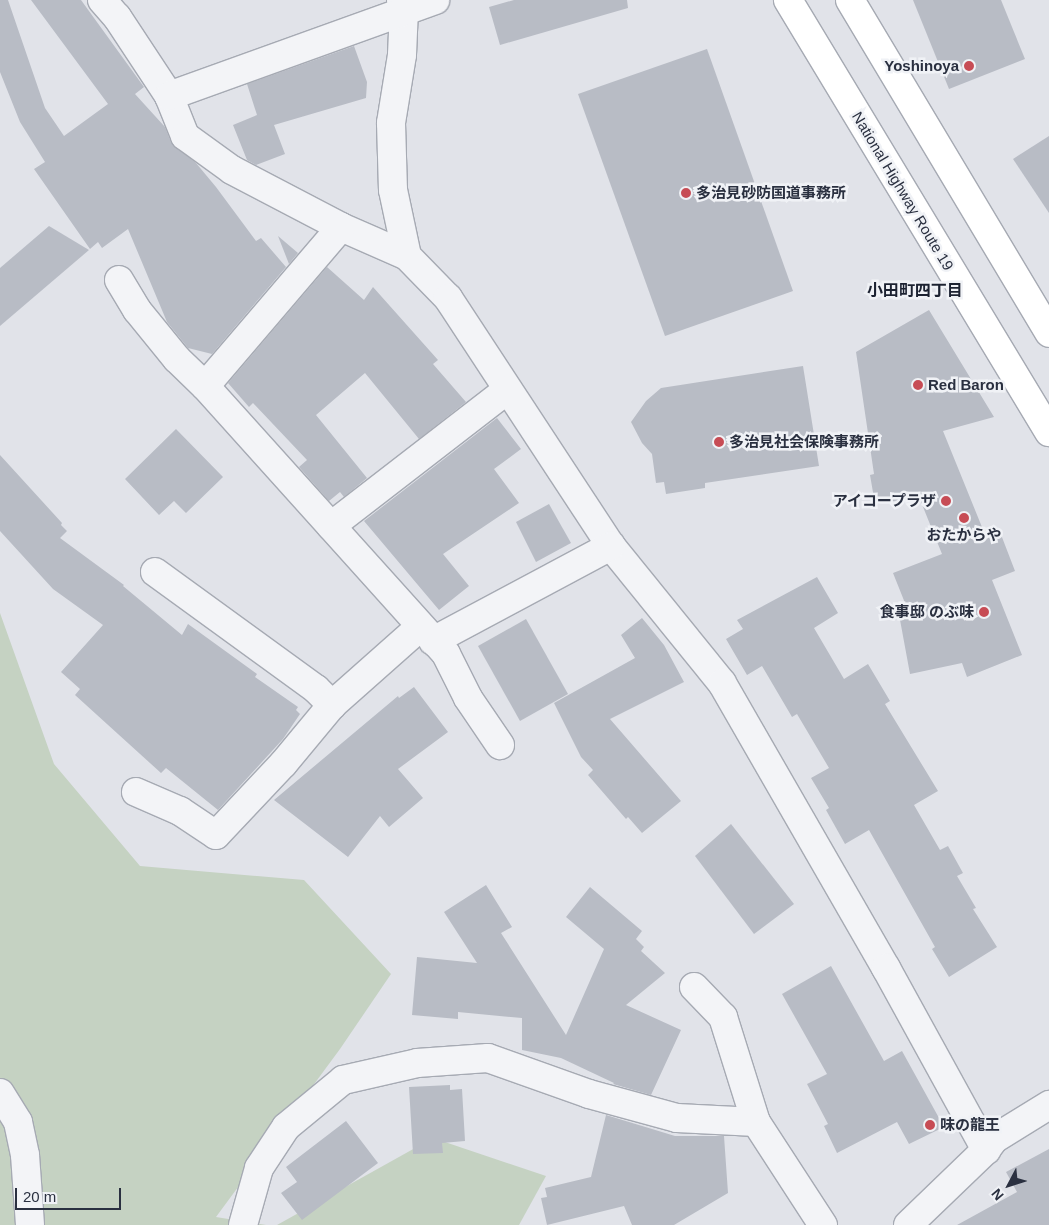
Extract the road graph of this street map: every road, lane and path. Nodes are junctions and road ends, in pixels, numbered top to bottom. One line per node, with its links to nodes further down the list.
1 (102, 0): 6 (street)
2 (435, 0): 5 (street)
3 (788, 0): 13 (highway, National Highway Route 19)
4 (850, 0): 10 (highway)
5 (403, 5): 6 (street); 8 (street)
6 (169, 96): 7 (street)
7 (341, 227): 8 (street); 11 (street)
8 (407, 256): 12 (street)
9 (119, 280): 11 (street)
10 (1049, 333)
11 (205, 386): 14 (street)
12 (507, 390): 14 (street); 15 (street)
13 (1049, 432)
14 (331, 526): 17 (street)
15 (611, 546): 17 (street); 25 (street)
16 (155, 572): 18 (street)
17 (426, 634): 18 (street); 19 (street)
18 (332, 705): 20 (street)
19 (500, 745)
20 (136, 792)
21 (694, 987): 24 (street)
22 (0, 1093): 26 (street)
23 (1049, 1105): 25 (street)
24 (756, 1122): 27 (street); 28 (street)
25 (986, 1150): 29 (street)
26 (30, 1225)
27 (243, 1225)
28 (823, 1225)
29 (908, 1225)

